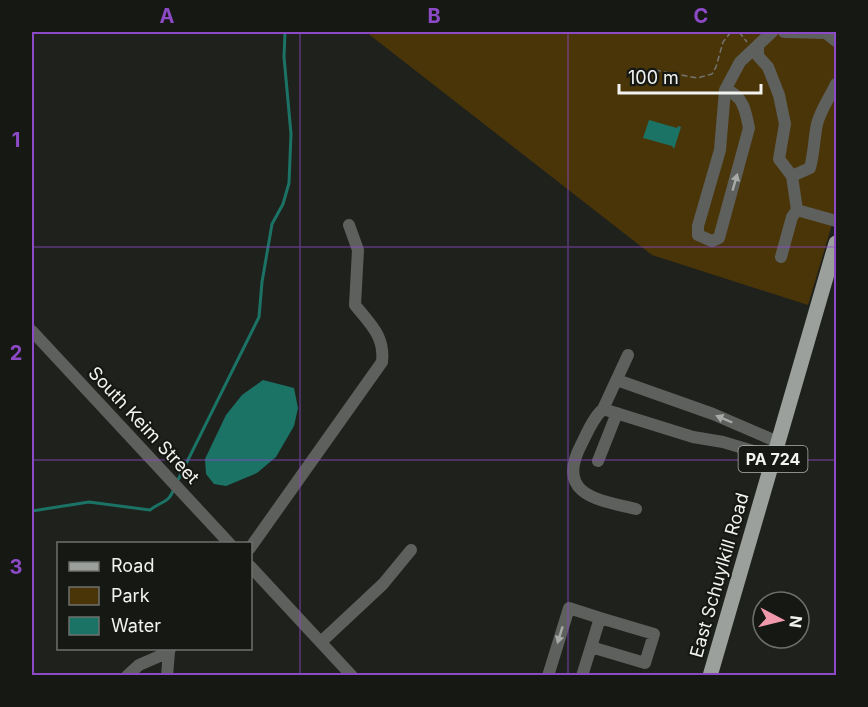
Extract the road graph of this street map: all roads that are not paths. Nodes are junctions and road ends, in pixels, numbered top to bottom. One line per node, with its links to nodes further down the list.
1 (772, 32): 4 (street)
2 (784, 32): 3 (street)
3 (837, 41)
4 (758, 45): 6 (street); 7 (street)
5 (837, 84): 7 (street)
6 (725, 90): 6 (street, one-way to 6)
7 (792, 176): 8 (street)
8 (796, 210): 9 (street); 12 (street)
9 (837, 221)
10 (349, 225): 24 (street)
11 (837, 243): 13 (main road, East Schuylkill Road / PA 724)
12 (781, 257)
13 (831, 280): 19 (main road, East Schuylkill Road / PA 724)
14 (32, 331): 23 (street, South Keim Street)
15 (628, 355): 16 (street)
16 (617, 380): 17 (street); 19 (street, one-way to 16)
17 (603, 409): 18 (street); 22 (street)
18 (616, 413): 20 (street); 21 (street)
19 (778, 442): 20 (main road, East Schuylkill Road / PA 724)
20 (773, 458): 36 (main road, East Schuylkill Road / PA 724)
21 (598, 461)
22 (636, 509)
23 (229, 542)
24 (252, 545)
25 (411, 550): 28 (street)
26 (252, 568): 28 (street)
27 (600, 618): 29 (street); 29 (street); 34 (street, one-way to 34)
28 (321, 642): 33 (street)
29 (591, 647): 35 (street)
30 (170, 650): 31 (street); 32 (street)
31 (127, 675)
32 (167, 675)
33 (351, 675)
34 (548, 675)
35 (582, 675)
36 (710, 675)

